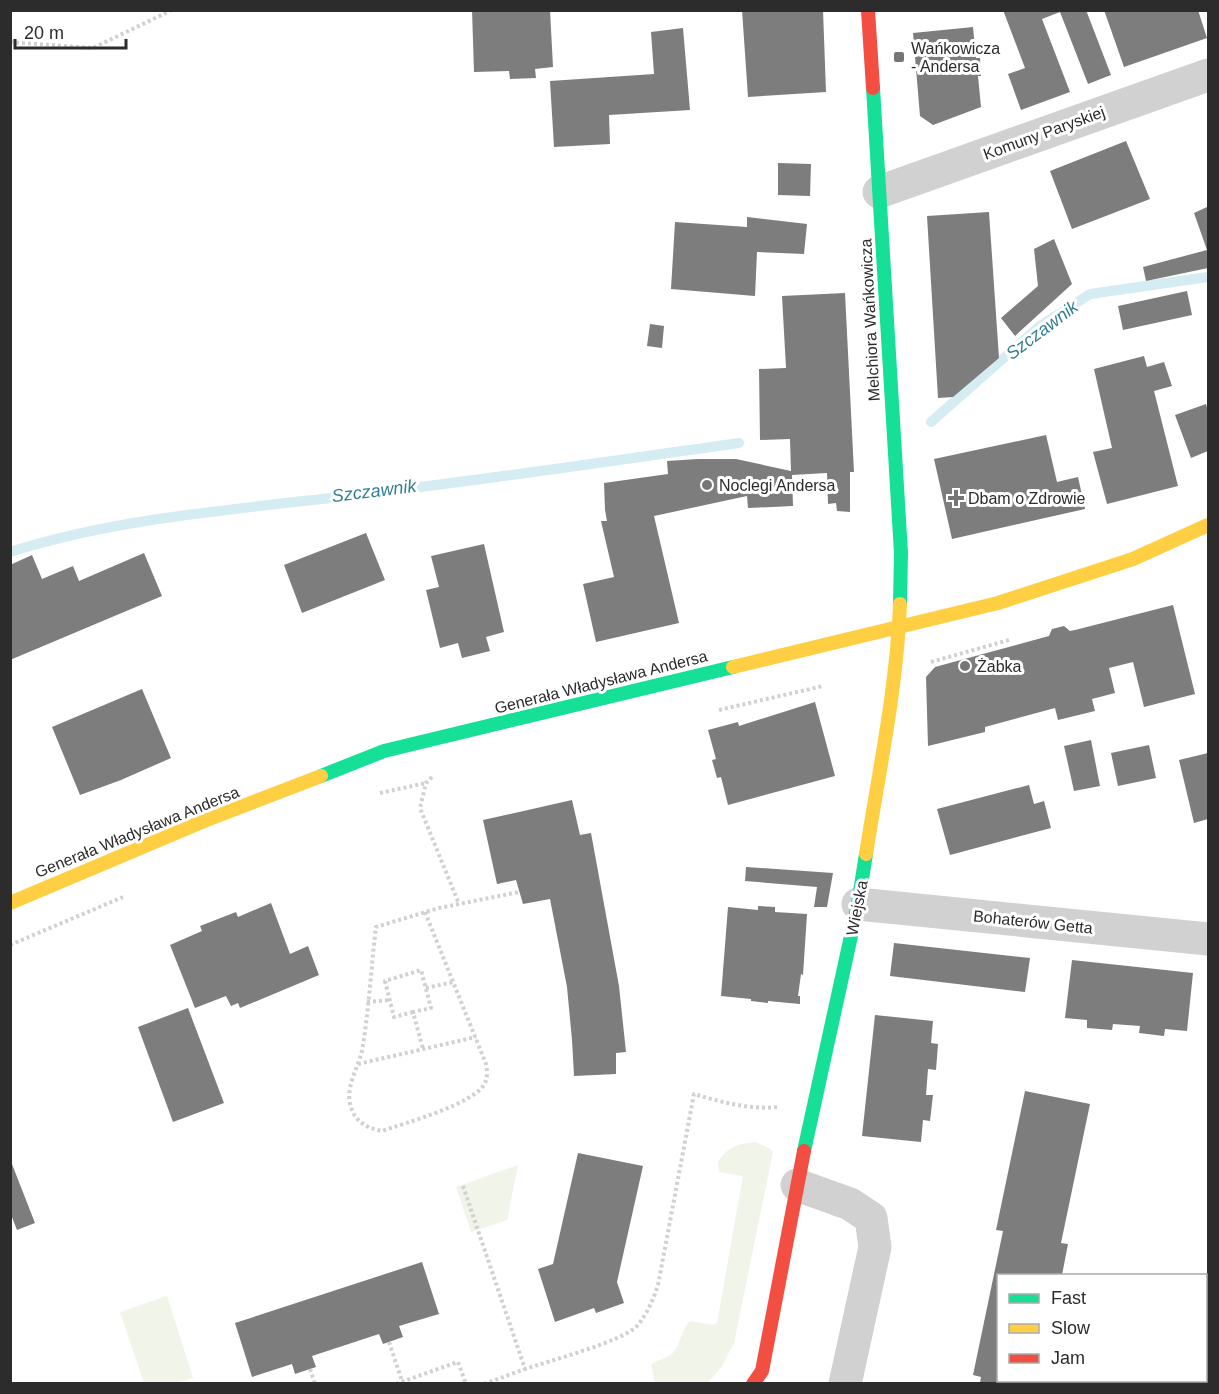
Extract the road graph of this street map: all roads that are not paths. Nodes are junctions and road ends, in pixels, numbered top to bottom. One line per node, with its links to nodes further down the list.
1 (868, 10): 3 (street, Melchiora Wańkowicza)
2 (1209, 75): 3 (street, Komuny Paryskiej)
3 (879, 192): 5 (street, Melchiora Wańkowicza)
4 (1209, 525): 5 (street, Generała Władysława Andersa)
5 (899, 627): 6 (street, Generała Władysława Andersa); 7 (street, Wiejska)
6 (10, 903)
7 (858, 904): 8 (street, Bohaterów Getta); 9 (street, Wiejska)
8 (1209, 939)
9 (797, 1185): 10 (street, Wiejska); 11 (street)
10 (753, 1383)
11 (845, 1383)

